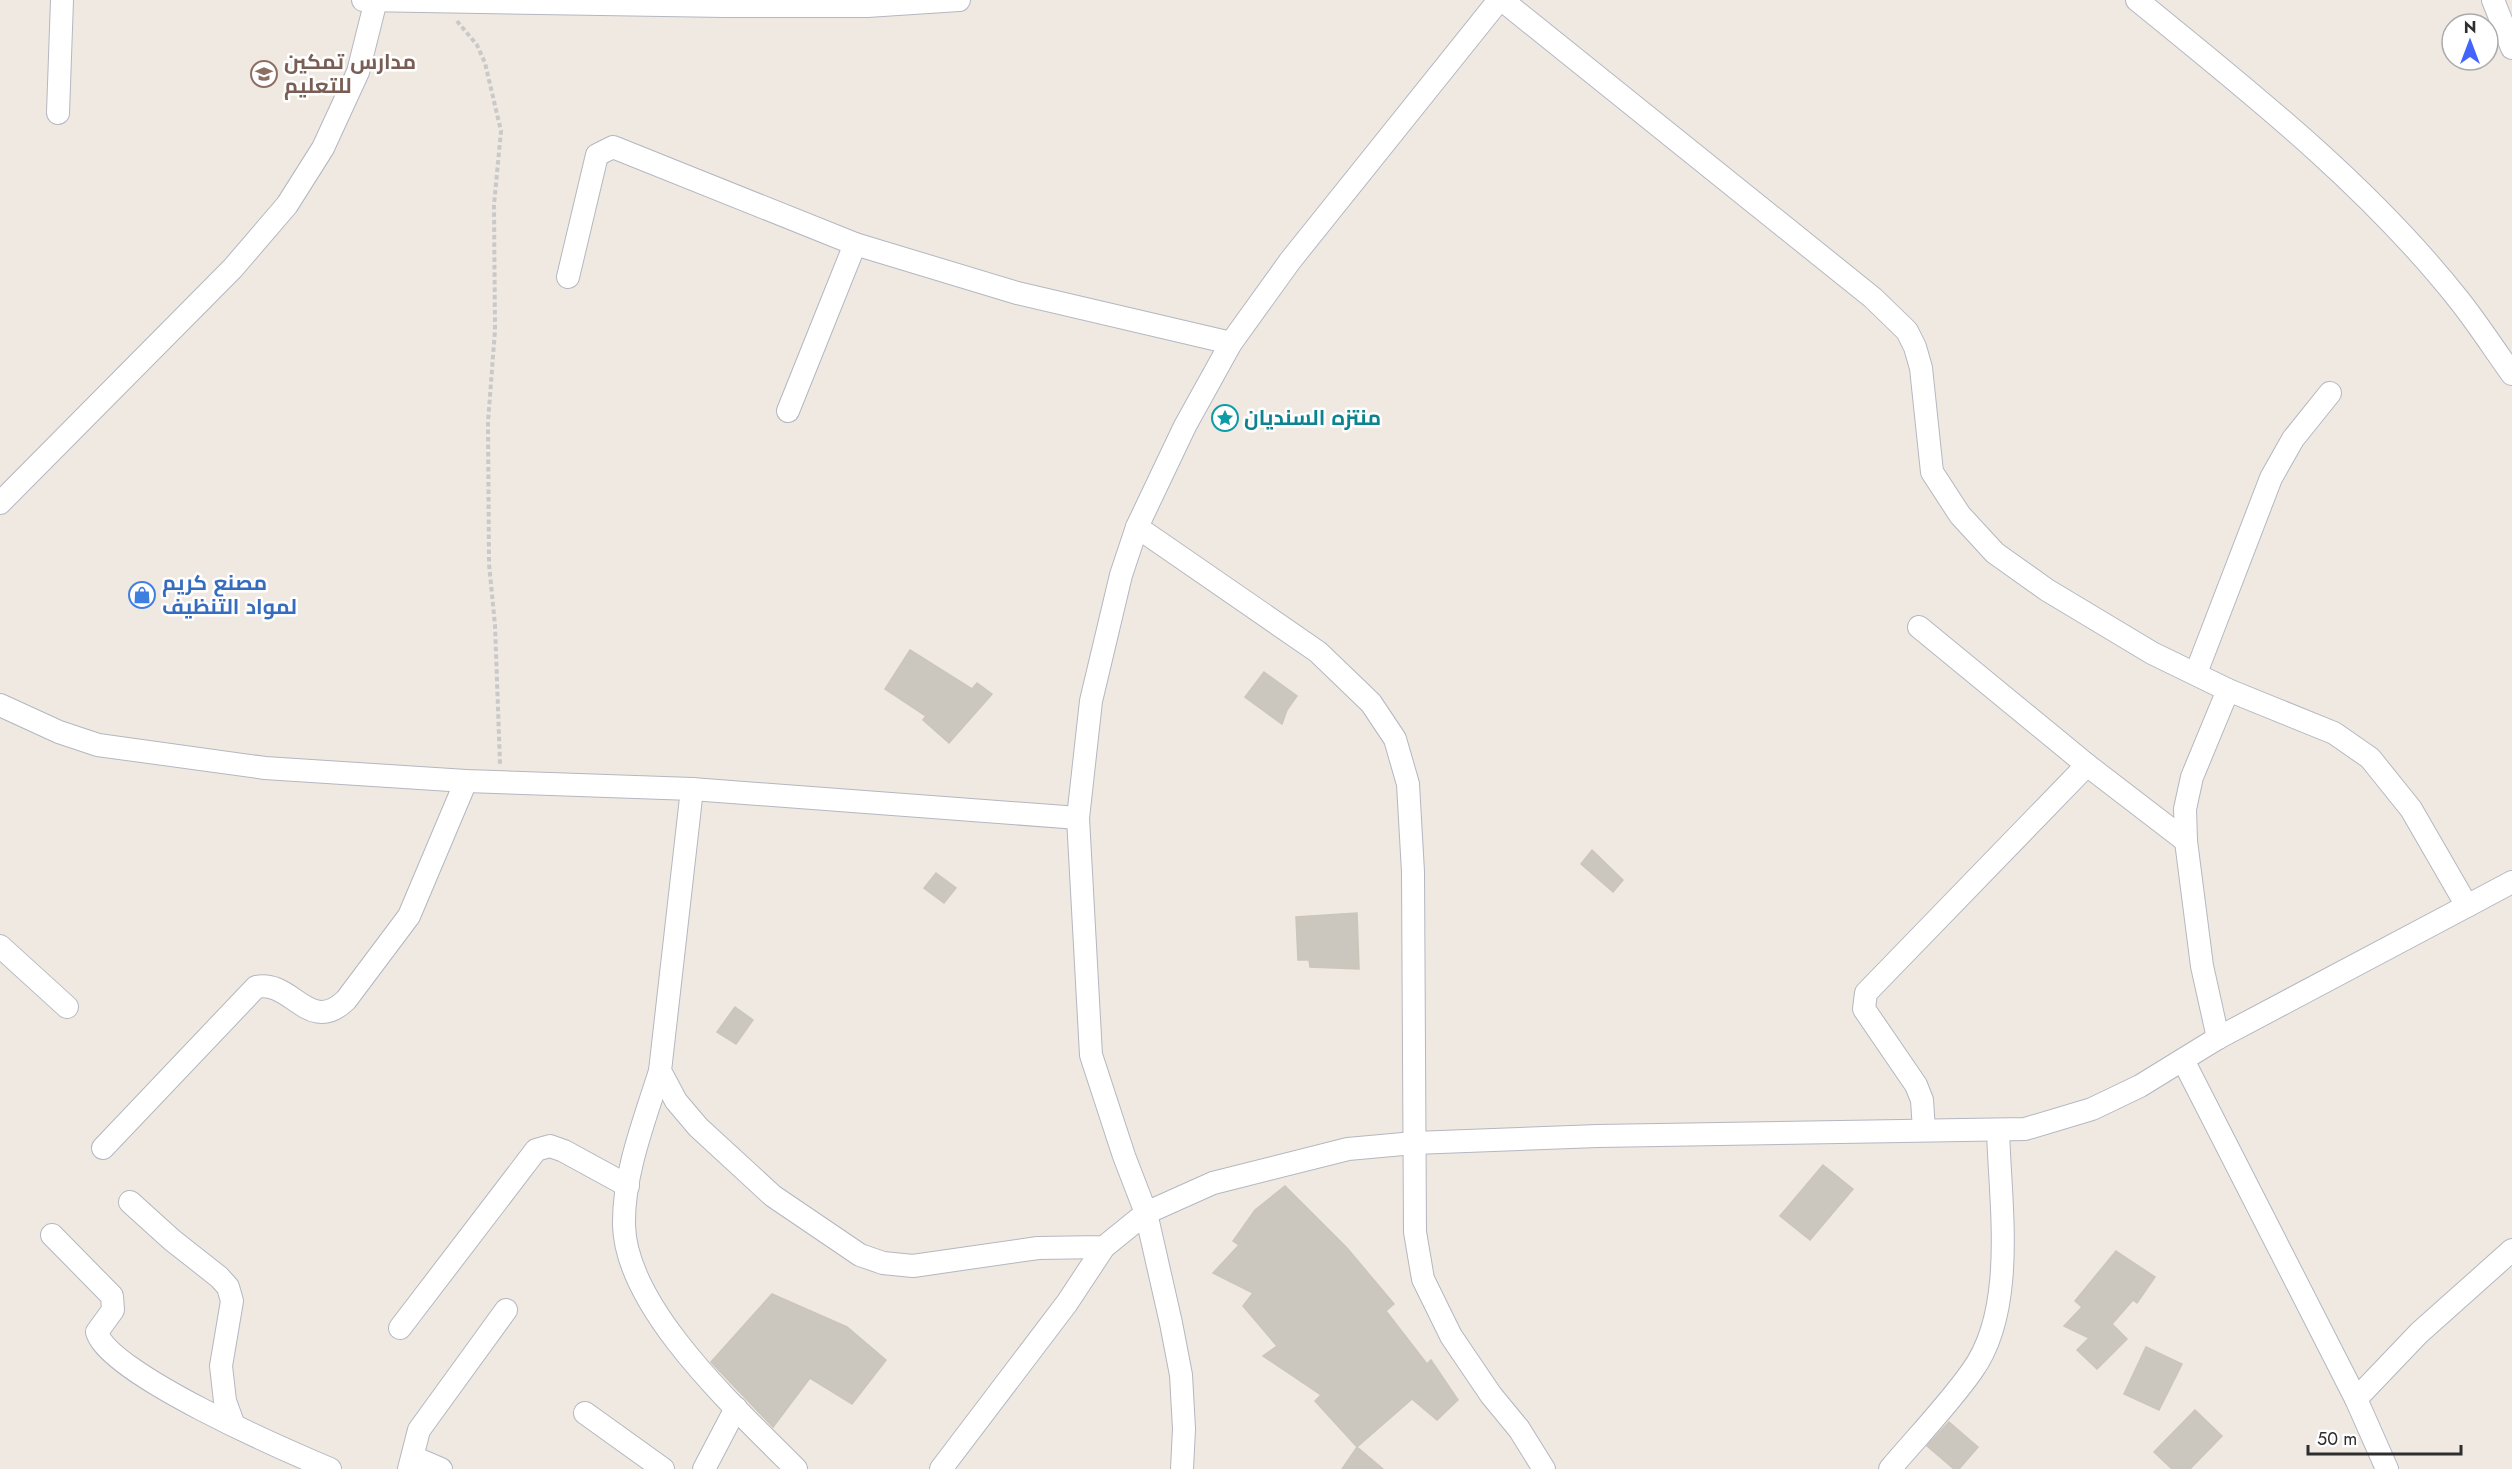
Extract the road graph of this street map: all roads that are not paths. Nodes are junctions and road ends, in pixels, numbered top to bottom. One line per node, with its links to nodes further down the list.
1 (62, 0): 8 (street)
2 (958, 0): 6 (street)
3 (1501, 0): 11 (street); 18 (street)
4 (2137, 0): 12 (street)
5 (2493, 0): 7 (street)
6 (371, 1): 15 (street)
7 (2512, 48)
8 (57, 113)
9 (855, 244): 10 (street); 11 (street); 14 (street)
10 (568, 277)
11 (1231, 343): 16 (street)
12 (2512, 374)
13 (2330, 393): 18 (street)
14 (788, 411)
15 (0, 502)
16 (1137, 527): 24 (street); 35 (street)
17 (1919, 627): 21 (street)
18 (2196, 673): 19 (street)
19 (2228, 690): 25 (street); 27 (street)
20 (0, 705): 22 (street)
21 (2087, 765): 25 (street); 33 (street)
22 (466, 781): 23 (street); 36 (street)
23 (692, 789): 24 (street); 32 (street)
24 (1078, 818): 39 (street)
25 (2186, 841): 30 (street)
26 (2512, 882): 27 (street)
27 (2467, 906): 30 (street)
28 (0, 946): 29 (street)
29 (67, 1007)
30 (2218, 1038): 31 (street)
31 (2183, 1060): 34 (street); 45 (street)
32 (660, 1071): 37 (street); 41 (street)
33 (1924, 1130): 34 (street); 35 (street)
34 (1998, 1130): 59 (street)
35 (1414, 1143): 39 (street); 58 (street)
36 (103, 1148)
37 (628, 1186): 44 (street); 46 (street)
38 (130, 1202): 48 (street)
39 (1146, 1213): 41 (street); 57 (street)
40 (52, 1235): 48 (street)
41 (1104, 1246): 56 (street)
42 (2512, 1250): 45 (street)
43 (506, 1310): 49 (street)
44 (400, 1328)
45 (2356, 1399): 50 (street)
46 (736, 1408): 54 (street); 55 (street)
47 (585, 1413): 53 (street)
48 (233, 1424): 51 (street)
49 (411, 1463): 52 (street)
50 (2379, 1465)
51 (330, 1469)
52 (441, 1469)
53 (663, 1469)
54 (704, 1469)
55 (796, 1469)
56 (941, 1469)
57 (1182, 1469)
58 (1544, 1469)
59 (1890, 1469)

